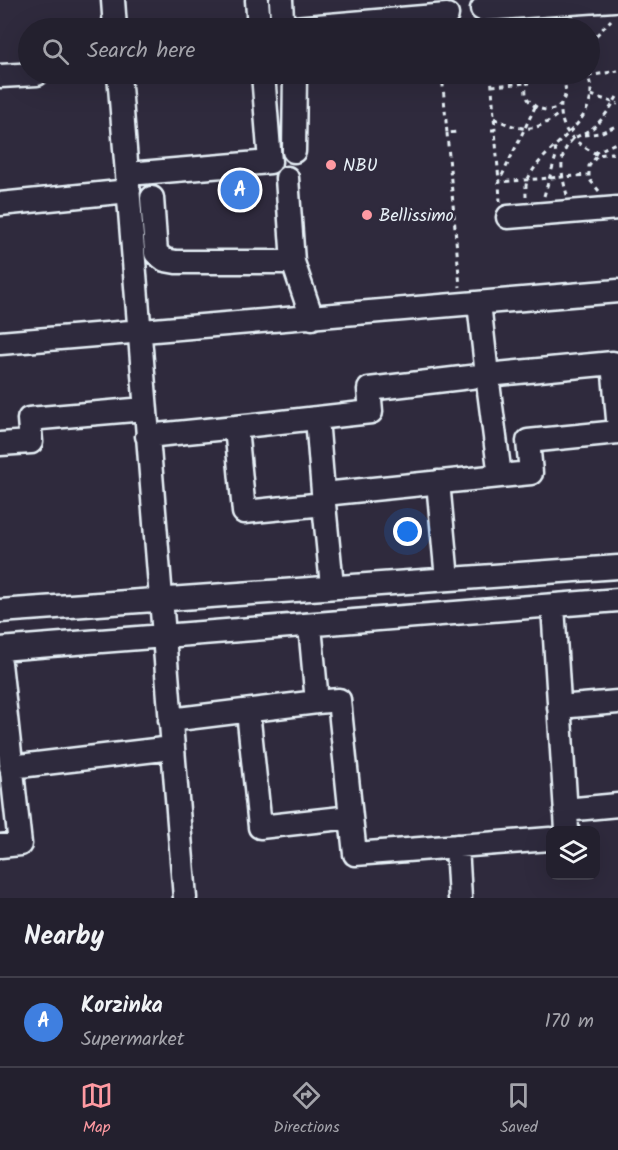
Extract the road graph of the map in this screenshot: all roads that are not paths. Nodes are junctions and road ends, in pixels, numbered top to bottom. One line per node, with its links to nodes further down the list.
1 (113, 0): 7 (street)
2 (257, 0): 8 (street)
3 (280, 0): 9 (street)
4 (614, 0): 5 (street)
5 (482, 9)
6 (447, 15): 10 (street)
7 (114, 18)
8 (258, 18)
9 (282, 18)
10 (422, 18)
11 (18, 75): 12 (street)
12 (0, 76)
13 (120, 84): 18 (street)
14 (264, 84): 18 (street)
15 (295, 84): 16 (street)
16 (294, 152)
17 (287, 178): 23 (street)
18 (128, 183): 21 (street); 27 (street)
19 (152, 198): 23 (street)
20 (611, 200): 22 (street)
21 (0, 204)
22 (525, 215)
23 (293, 262): 26 (street)
24 (618, 291): 25 (street)
25 (470, 304): 26 (street); 29 (street)
26 (312, 318): 27 (street)
27 (139, 333): 28 (street); 30 (street)
28 (0, 344)
29 (487, 375): 31 (street); 32 (street); 37 (street)
30 (145, 409): 35 (street); 36 (street)
31 (317, 418): 33 (street); 39 (street)
32 (618, 419)
33 (236, 427): 35 (street); 39 (street)
34 (618, 432): 37 (street)
35 (147, 436): 43 (street)
36 (0, 444)
37 (500, 476): 38 (street)
38 (438, 483): 39 (street); 41 (street)
39 (324, 499): 42 (street)
40 (618, 567): 41 (street)
41 (447, 579): 42 (street)
42 (332, 586): 43 (street)
43 (159, 599): 46 (street); 48 (street)
44 (618, 600): 45 (street)
45 (553, 606): 47 (street); 53 (street)
46 (0, 611)
47 (310, 626): 48 (street); 51 (street)
48 (163, 638): 49 (street); 55 (street)
49 (0, 648)
50 (0, 663): 57 (street)
51 (317, 702): 54 (street); 59 (street)
52 (618, 702): 53 (street)
53 (559, 707): 60 (street)
54 (248, 711): 55 (street); 59 (street)
55 (170, 720): 56 (street)
56 (172, 748): 57 (street); 64 (street)
57 (11, 767): 62 (street)
58 (618, 806): 60 (street)
59 (351, 818): 63 (street)
60 (566, 820)
61 (546, 839): 63 (street)
62 (0, 846)
63 (457, 846): 65 (street)
64 (185, 898)
65 (460, 898)

